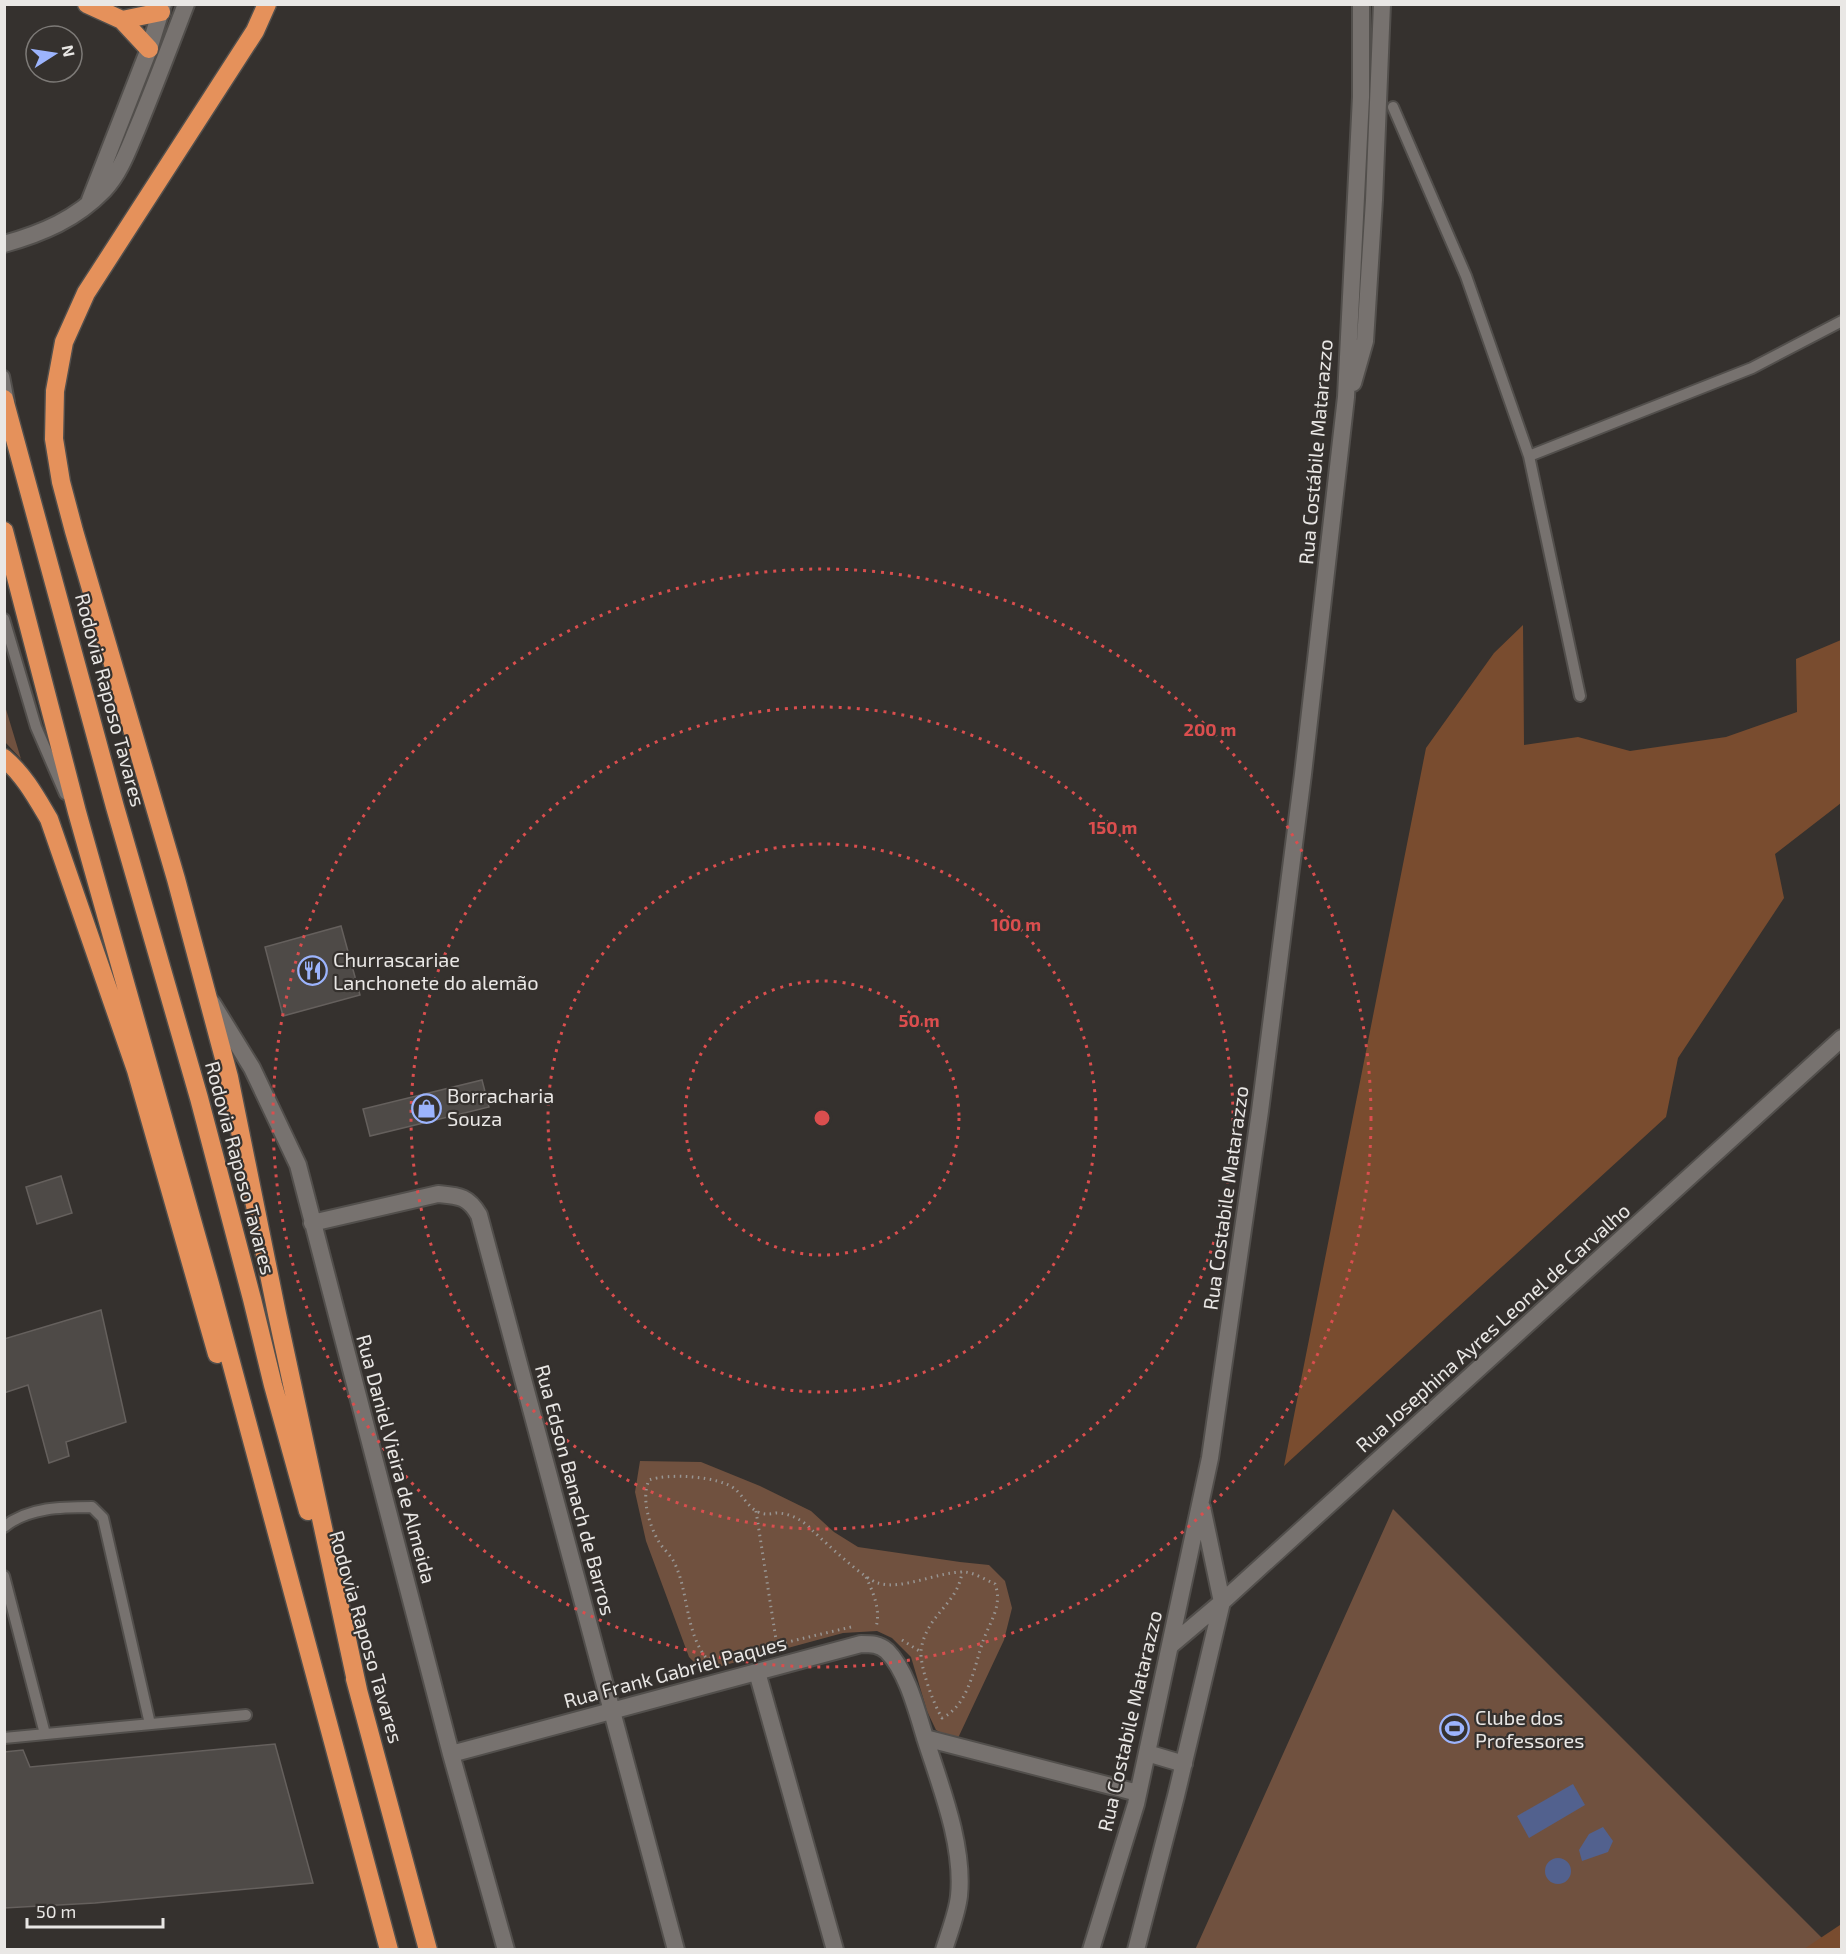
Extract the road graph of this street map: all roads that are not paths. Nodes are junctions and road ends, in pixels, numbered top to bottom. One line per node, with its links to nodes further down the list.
1 (87, 4): 7 (highway)
2 (186, 4): 9 (street)
3 (267, 4): 25 (highway)
4 (1361, 4): 16 (street, Rua Costábile Matarazzo)
5 (1382, 4): 16 (street, Rua Costábile Matarazzo)
6 (162, 8): 7 (highway); 8 (street)
7 (122, 20): 8 (highway)
8 (149, 49): 9 (street); 11 (street)
9 (155, 86): 11 (street)
10 (1393, 107): 18 (lane)
11 (87, 206): 12 (street)
12 (10, 242)
13 (1842, 321): 18 (lane)
14 (4, 376): 17 (lane)
15 (4, 399): 17 (highway, Rodovia Raposo Tavares)
16 (1343, 420): 24 (street, Rua Costábile Matarazzo)
17 (18, 447): 35 (highway, Rodovia Raposo Tavares)
18 (1529, 456): 21 (lane)
19 (4, 531): 23 (highway)
20 (4, 619): 23 (lane)
21 (1581, 696)
22 (4, 758): 28 (highway)
23 (82, 832): 28 (highway)
24 (1286, 900): 29 (street, Rua Costabile Matarazzo)
25 (207, 995): 27 (street, Rua Daniel Vieira de Almeida); 35 (highway)
26 (1842, 1038): 32 (street, Rua Josephina Ayres Leonel de Carvalho)
27 (312, 1223): 36 (street, Rua Edson Banach de Barros); 43 (street, Rua Daniel Vieira de Almeida)
28 (257, 1458): 46 (highway)
29 (1201, 1500): 32 (street, Rua Costabile Matarazzo); 33 (street, Rua Costabile Matarazzo)
30 (4, 1527): 38 (lane)
31 (4, 1576): 39 (lane)
32 (1222, 1602): 33 (street, Rua Josephina Ayres Leonel de Carvalho); 44 (street, Rua Costabile Matarazzo)
33 (1170, 1646): 42 (street, Rua Costabile Matarazzo)
34 (757, 1672): 36 (street, Rua Frank Gabriel Paques); 41 (street, Rua Frank Gabriel Paques); 50 (street)
35 (358, 1690): 47 (highway, Rodovia Raposo Tavares)
36 (612, 1711): 43 (street, Rua Frank Gabriel Paques); 49 (street, Rua Edson Banach de Barros)
37 (246, 1715): 38 (lane)
38 (150, 1724): 39 (lane)
39 (45, 1734): 40 (lane)
40 (4, 1738)
41 (926, 1738): 45 (street); 51 (street)
42 (1147, 1753): 44 (street); 45 (street, Rua Costabile Matarazzo)
43 (451, 1755): 48 (street, Rua Daniel Vieira de Almeida)
44 (1184, 1764): 53 (street, Rua Costabile Matarazzo)
45 (1138, 1793): 52 (street, Rua Costabile Matarazzo)
46 (389, 1950)
47 (428, 1950)
48 (506, 1950)
49 (676, 1950)
50 (835, 1950)
51 (944, 1950)
52 (1090, 1950)
53 (1136, 1950)

